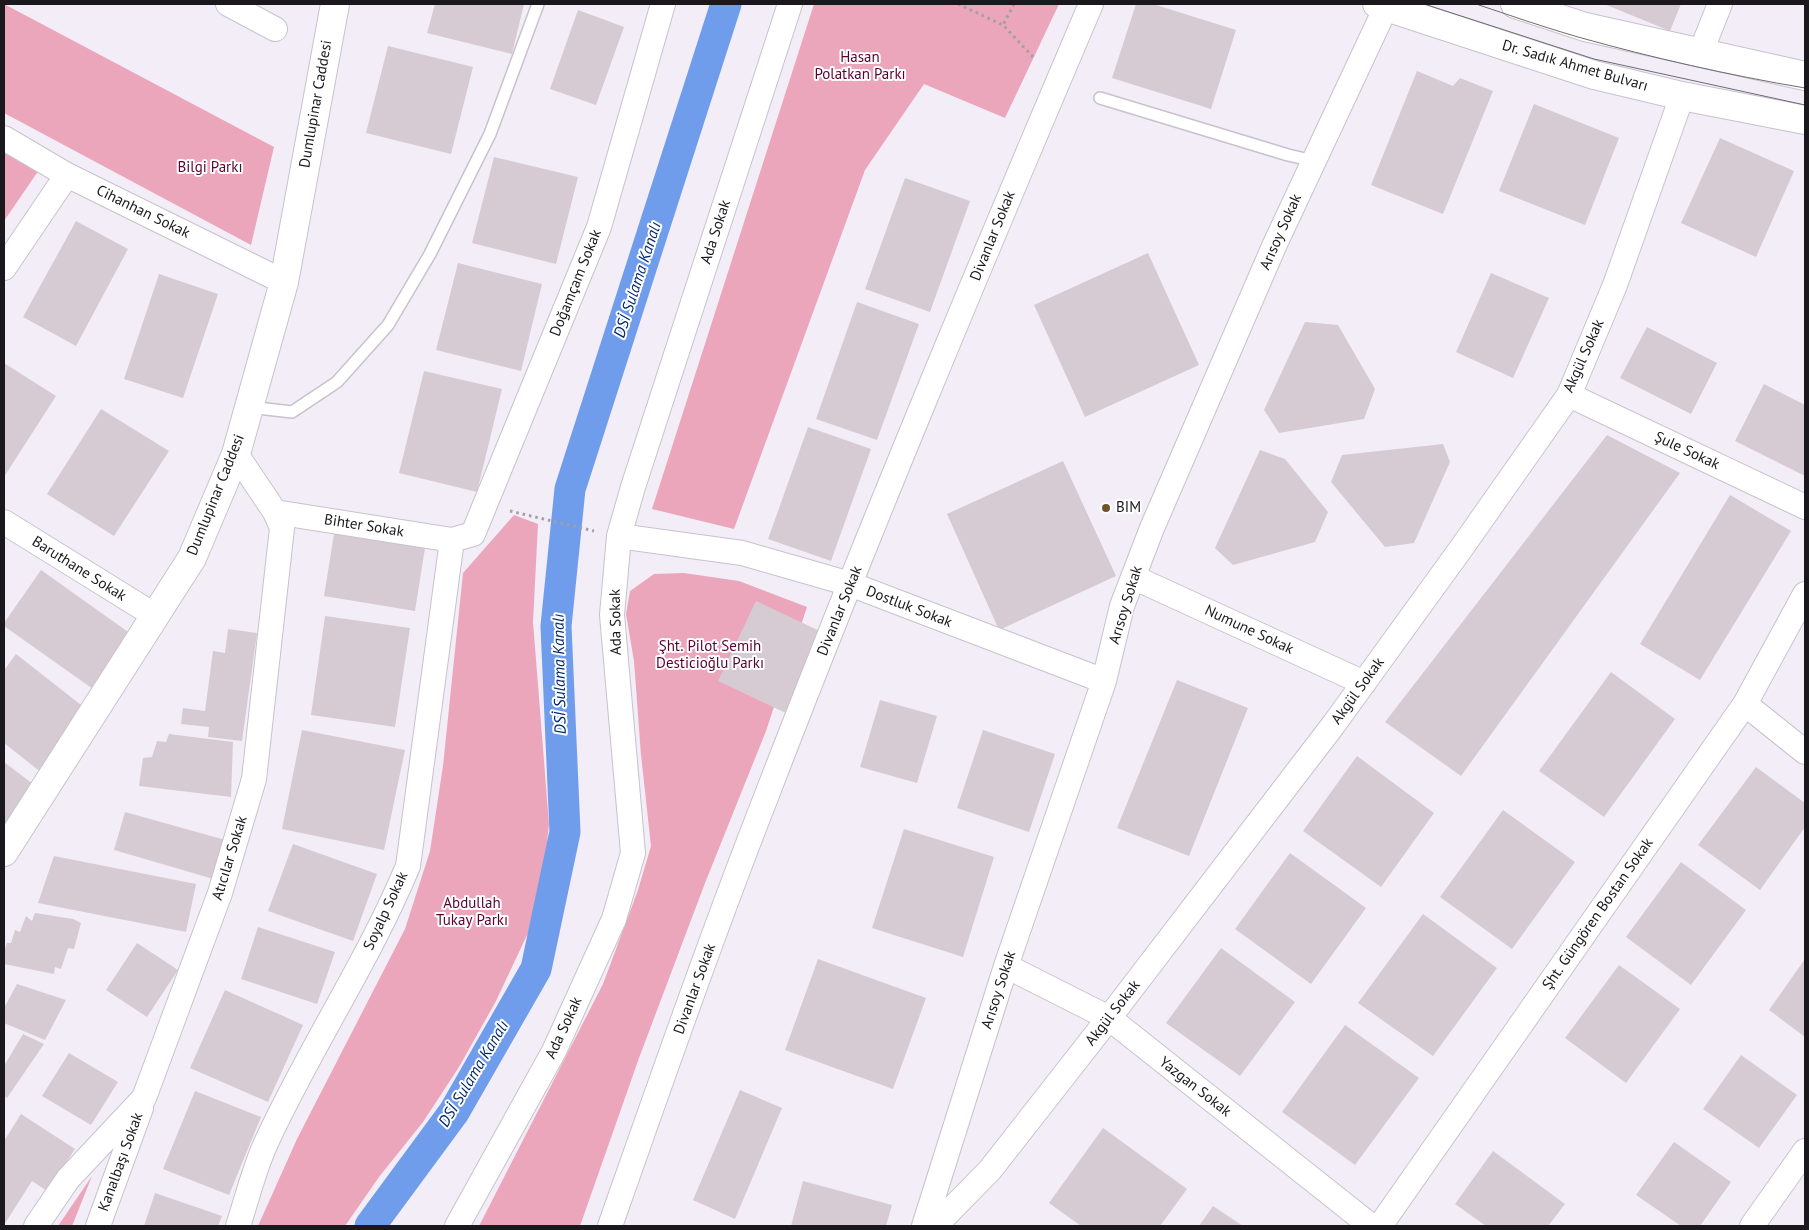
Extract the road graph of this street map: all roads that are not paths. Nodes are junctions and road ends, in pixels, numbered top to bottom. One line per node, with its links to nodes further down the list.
1 (228, 4): 10 (street)
2 (334, 4): 20 (main road, Dumlupinar Caddesi)
3 (538, 4): 22 (lane)
4 (663, 4): 28 (street, Doğamçam Sokak)
5 (790, 4): 27 (street, Ada Sokak)
6 (1092, 4): 30 (street, Divanlar Sokak)
7 (1515, 4): 11 (main road)
8 (1720, 4): 11 (street)
9 (1382, 5): 13 (main road, Dr. Sadık Ahmet Bulvarı); 17 (street, Arısoy Sokak)
10 (275, 29)
11 (1700, 54): 12 (main road)
12 (1805, 76)
13 (1682, 96): 15 (main road, Dr. Sadık Ahmet Bulvarı); 21 (street, Akgül Sokak)
14 (1100, 98): 17 (lane)
15 (1805, 120)
16 (4, 138): 18 (street, Cihanhan Sokak)
17 (1314, 161): 29 (street, Arısoy Sokak)
18 (67, 175): 19 (street); 20 (street, Cihanhan Sokak)
19 (4, 268)
20 (284, 282): 22 (main road, Dumlupinar Caddesi)
21 (1568, 395): 24 (street, Şule Sokak); 34 (street, Akgül Sokak)
22 (249, 407): 23 (main road, Dumlupinar Caddesi)
23 (236, 454): 25 (street, Atıcılar Sokak); 32 (main road, Dumlupinar Caddesi)
24 (1805, 507)
25 (275, 512): 28 (street, Bihter Sokak); 40 (street, Atıcılar Sokak)
26 (4, 522): 32 (street, Baruthane Sokak)
27 (619, 536): 30 (street, Dostluk Sokak); 45 (street, Ada Sokak)
28 (452, 540): 44 (street, Soyalp Sokak)
29 (1133, 576): 33 (street, Arısoy Sokak); 34 (street, Numune Sokak)
30 (850, 584): 33 (street, Dostluk Sokak); 46 (street, Divanlar Sokak)
31 (1805, 594): 35 (street, Şht. Güngören Bostan Sokak)
32 (154, 615): 37 (main road, Dumlupinar Caddesi)
33 (1104, 681): 38 (street, Arısoy Sokak)
34 (1364, 683): 39 (street, Akgül Sokak)
35 (1745, 704): 36 (street); 50 (street, Şht. Güngören Bostan Sokak)
36 (1805, 752)
37 (4, 852)
38 (1006, 966): 39 (street, Yazgan Sokak); 47 (street, Arısoy Sokak)
39 (1109, 1018): 48 (street, Akgül Sokak); 49 (street, Yazgan Sokak)
40 (144, 1098): 42 (street, Atıcılar Sokak); 43 (street, Kanalbaşı Sokak)
41 (1805, 1150): 51 (street)
42 (36, 1226)
43 (98, 1226)
44 (238, 1226)
45 (457, 1226)
46 (610, 1226)
47 (924, 1226)
48 (935, 1226)
49 (1371, 1226)
50 (1380, 1226)
51 (1752, 1226)

